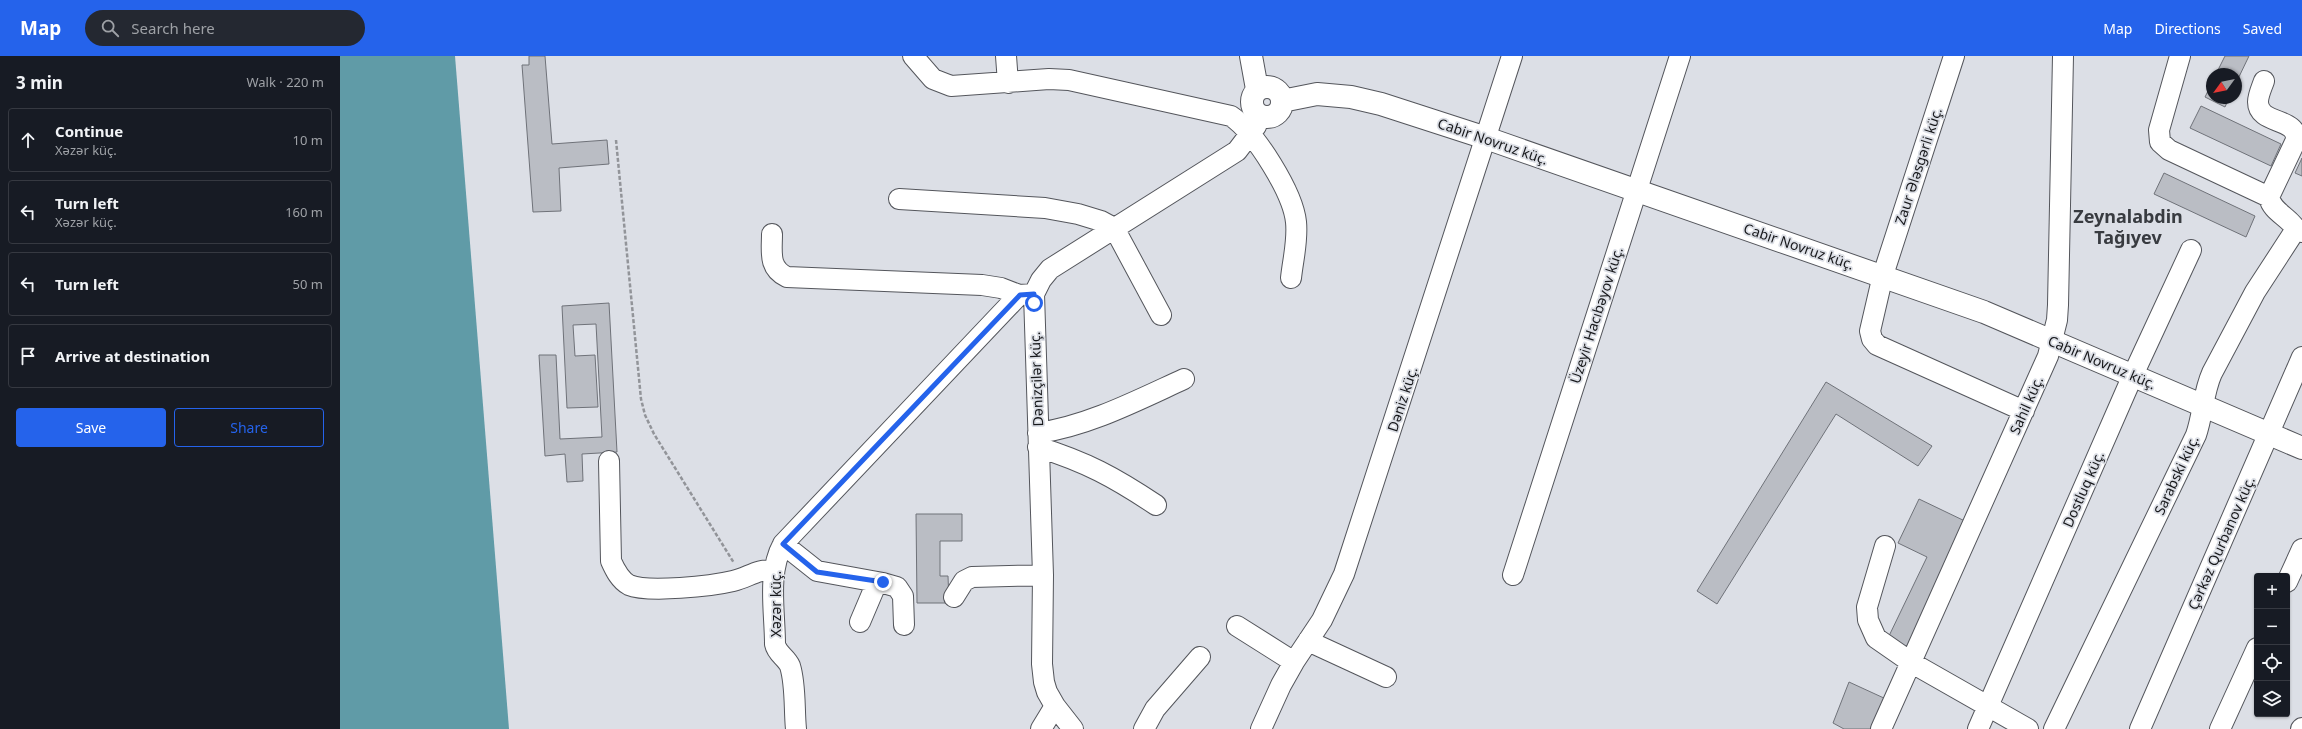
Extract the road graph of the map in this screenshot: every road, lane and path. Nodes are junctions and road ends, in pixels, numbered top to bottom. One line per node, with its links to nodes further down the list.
1 (913, 56): 10 (street)
2 (1006, 56): 10 (street)
3 (1251, 56): 11 (main road)
4 (1512, 56): 14 (street, Dәniz küç.)
5 (1680, 56): 16 (street, Üzeyir Hacıbəyov küç.)
6 (1954, 56): 23 (street, Zaur Ələsgərli küç.)
7 (2063, 56): 27 (street, Sahil küç.)
8 (2180, 56): 17 (street)
9 (2264, 80): 17 (street)
10 (1008, 83): 13 (street)
11 (1257, 89): 12 (main road); 13 (main road)
12 (1282, 101): 13 (main road); 14 (main road, Cabir Novruz küç.)
13 (1255, 125): 19 (street); 24 (street)
14 (1486, 138): 16 (main road, Cabir Novruz küç.); 51 (street, Dәniz küç.)
15 (616, 140): 45 (path)
16 (1637, 190): 23 (main road, Cabir Novruz küç.); 43 (street, Üzeyir Hacıbəyov küç.)
17 (2269, 197): 20 (street)
18 (899, 199): 19 (street)
19 (1114, 228): 25 (street); 26 (street)
20 (2299, 230): 31 (street, Sarabski küç.)
21 (772, 234): 25 (street)
22 (2191, 250): 29 (street, Dostluq küç.)
23 (1883, 275): 27 (main road, Cabir Novruz küç.); 32 (street, Zaur Ələsgərli küç.)
24 (1291, 278)
25 (1027, 295): 34 (street, Dәnizçilәr küç.); 38 (street, Xəzər küç.)
26 (1161, 315)
27 (2053, 341): 29 (main road, Cabir Novruz küç.); 32 (street, Sahil küç.)
28 (2302, 357): 33 (street, Çərkəz Qurbanov küç.)
29 (2133, 374): 31 (main road, Cabir Novruz küç.); 58 (street, Dostluq küç.)
30 (1184, 379): 34 (street)
31 (2203, 406): 33 (main road, Cabir Novruz küç.); 68 (street, Sarabski küç.)
32 (2024, 411): 55 (street, Sahil küç.)
33 (2269, 435): 35 (main road, Cabir Novruz küç.); 59 (street, Çərkəz Qurbanov küç.)
34 (1038, 440): 37 (street); 42 (street, Dәnizçilәr küç.)
35 (2302, 448)
36 (609, 460): 45 (street)
37 (1156, 504)
38 (783, 544): 41 (street, Xəzər küç.); 46 (street)
39 (1885, 546): 55 (street)
40 (2302, 548): 44 (street)
41 (774, 570): 45 (street); 60 (street, Xəzər küç.)
42 (1043, 575): 47 (street); 57 (street, Dәnizçilәr küç.)
43 (1513, 575)
44 (2290, 575)
45 (743, 577)
46 (877, 582): 48 (street); 49 (street)
47 (954, 597)
48 (860, 622)
49 (904, 625)
50 (1237, 626): 54 (street)
51 (1308, 642): 54 (street, Dәniz küç.); 56 (street)
52 (2254, 655): 69 (street)
53 (1200, 657): 63 (street)
54 (1294, 662): 64 (street, Dәniz küç.)
55 (1912, 663): 58 (street); 65 (street, Sahil küç.)
56 (1386, 677)
57 (1055, 706): 61 (street); 62 (street, Dәnizçilәr küç.)
58 (1988, 707): 66 (street, Dostluq küç.); 67 (street)
59 (2146, 727)
60 (796, 729)
61 (1041, 729)
62 (1073, 729)
63 (1144, 729)
64 (1261, 729)
65 (1881, 729)
66 (1978, 729)
67 (2028, 729)
68 (2054, 729)
69 (2220, 729)

